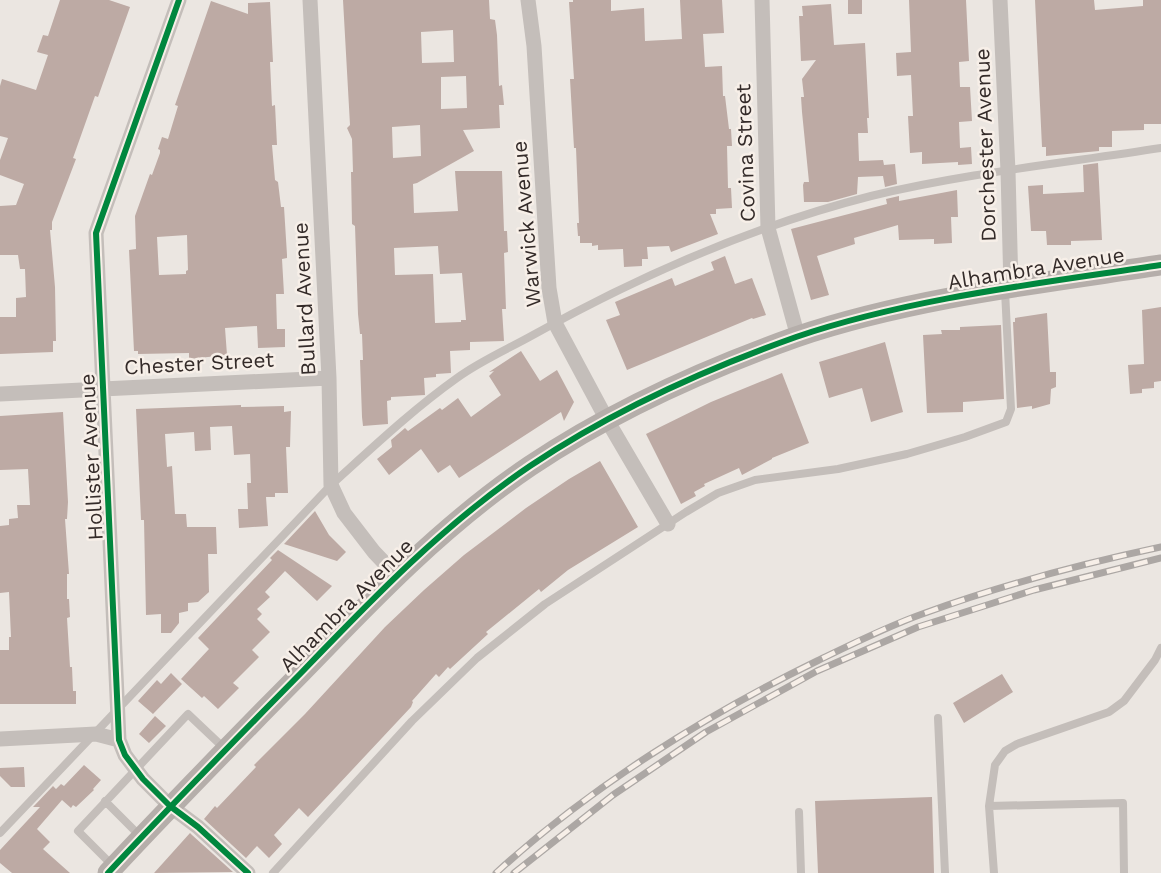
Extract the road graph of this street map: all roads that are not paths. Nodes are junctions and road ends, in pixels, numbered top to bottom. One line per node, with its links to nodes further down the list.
1 (179, 0): 14 (street, Hollister Avenue)
2 (310, 0): 13 (street, Bullard Avenue)
3 (528, 0): 11 (street, Warwick Avenue)
4 (762, 0): 8 (street, Covina Street)
5 (1000, 0): 7 (street, Dorchester Avenue)
6 (1161, 148): 7 (lane)
7 (1008, 171): 8 (lane); 10 (street, Dorchester Avenue)
8 (768, 228): 11 (lane); 12 (street, Covina Street)
9 (1161, 265): 10 (main road, Alhambra Avenue)
10 (1008, 289): 12 (main road, Alhambra Avenue); 18 (lane)
11 (555, 323): 16 (street, Warwick Avenue); 17 (lane)
12 (798, 337): 16 (main road, Alhambra Avenue)
13 (328, 378): 14 (street, Chester Street); 17 (street, Bullard Avenue)
14 (104, 389): 15 (street, Chester Street); 21 (street, Hollister Avenue)
15 (0, 394)
16 (607, 420): 18 (street, Warwick Avenue); 19 (main road, Alhambra Avenue)
17 (331, 485): 19 (street, Bullard Avenue); 21 (lane)
18 (668, 524): 36 (lane)
19 (396, 575): 26 (main road, Alhambra Avenue)
20 (1161, 648): 30 (lane)
21 (118, 709): 23 (lane); 25 (street, Hollister Avenue)
22 (938, 718): 38 (lane)
23 (96, 734): 24 (street); 25 (street); 32 (lane)
24 (0, 739)
25 (119, 740): 27 (street, Hollister Avenue)
26 (226, 750): 27 (lane); 29 (main road, Alhambra Avenue)
27 (135, 768): 28 (lane); 29 (street, Hollister Avenue)
28 (105, 801): 33 (lane); 34 (lane)
29 (170, 806): 33 (main road, Alhambra Avenue); 35 (street, Hollister Avenue)
30 (989, 806): 39 (lane); 40 (lane)
31 (799, 812): 37 (lane)
32 (0, 832)
33 (142, 837): 34 (main road, Alhambra Avenue)
34 (111, 870)
35 (248, 873)
36 (273, 873)
37 (801, 873)
38 (945, 873)
39 (994, 873)
40 (1124, 873)

